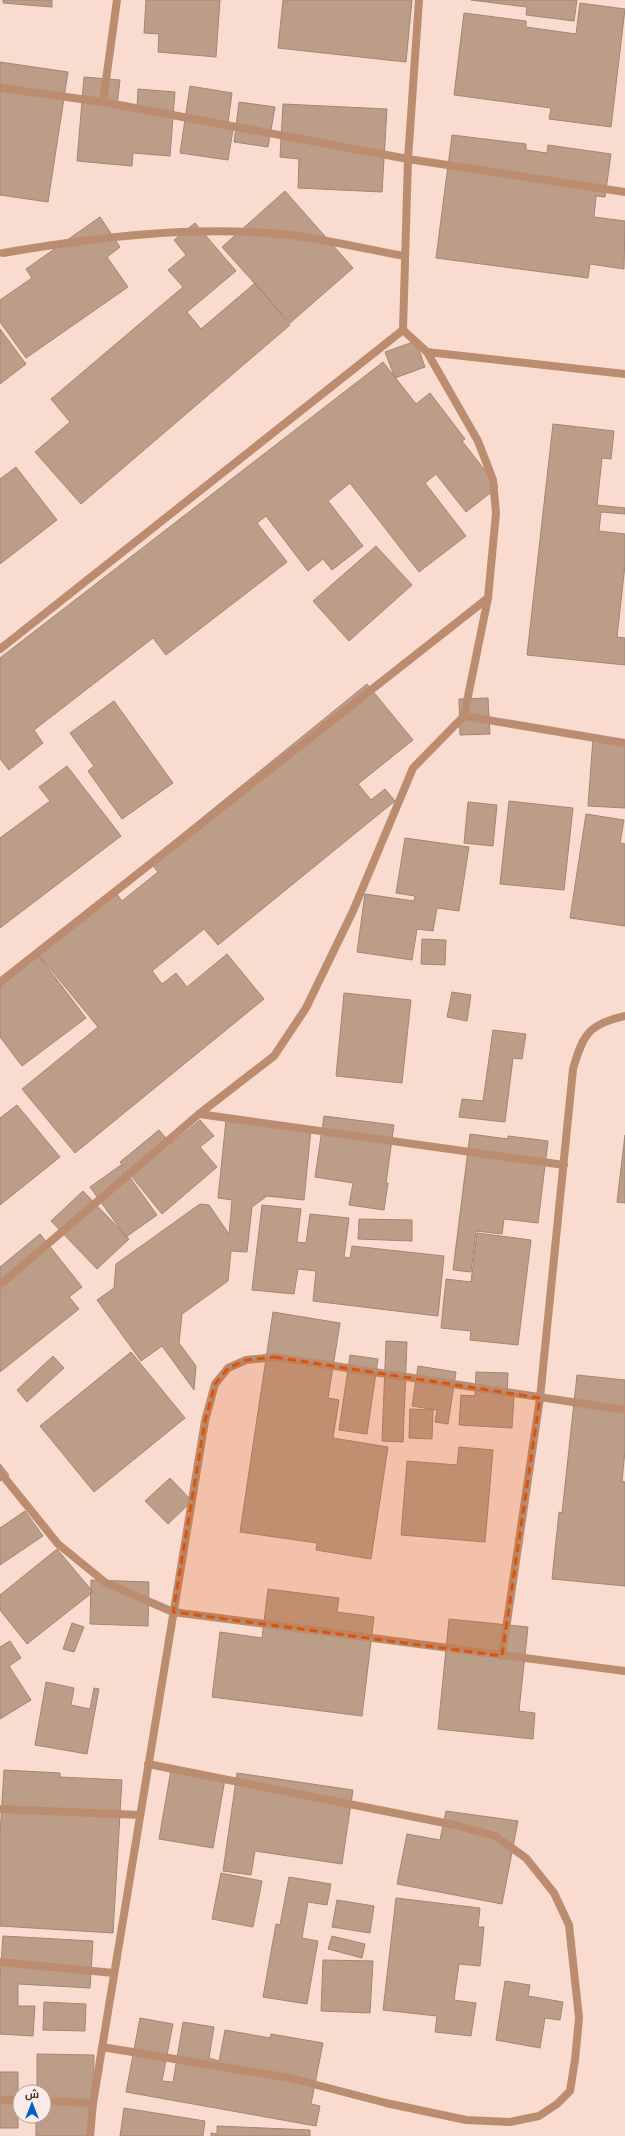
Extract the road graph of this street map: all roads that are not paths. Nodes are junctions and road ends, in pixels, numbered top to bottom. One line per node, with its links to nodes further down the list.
1 (117, 0): 4 (street)
2 (419, 0): 5 (street)
3 (0, 88): 4 (street)
4 (103, 102): 5 (street)
5 (408, 159): 6 (street); 8 (street)
6 (625, 192)
7 (1, 254): 8 (street)
8 (404, 256): 9 (street)
9 (403, 330): 10 (street); 13 (street)
10 (427, 352): 11 (street); 12 (street)
11 (625, 374)
12 (488, 598): 14 (street); 16 (street)
13 (0, 649)
14 (464, 716): 15 (street); 18 (street)
15 (625, 743)
16 (0, 982)
17 (625, 1016): 19 (street)
18 (199, 1114): 19 (street); 20 (street)
19 (564, 1165): 21 (street)
20 (0, 1284)
21 (540, 1398): 22 (street); 24 (street); 25 (street)
22 (625, 1410)
23 (0, 1472): 24 (street)
24 (173, 1612): 25 (street); 27 (street)
25 (502, 1656): 26 (street)
26 (625, 1671)
27 (148, 1764): 29 (street); 32 (street)
28 (0, 1809): 29 (street)
29 (140, 1815): 31 (street)
30 (0, 1962): 31 (street)
31 (114, 1973): 32 (street)
32 (102, 2047): 36 (street)
33 (0, 2100): 34 (street)
34 (12, 2100)
35 (52, 2101): 36 (street)
36 (93, 2103): 37 (street)
37 (90, 2136)

